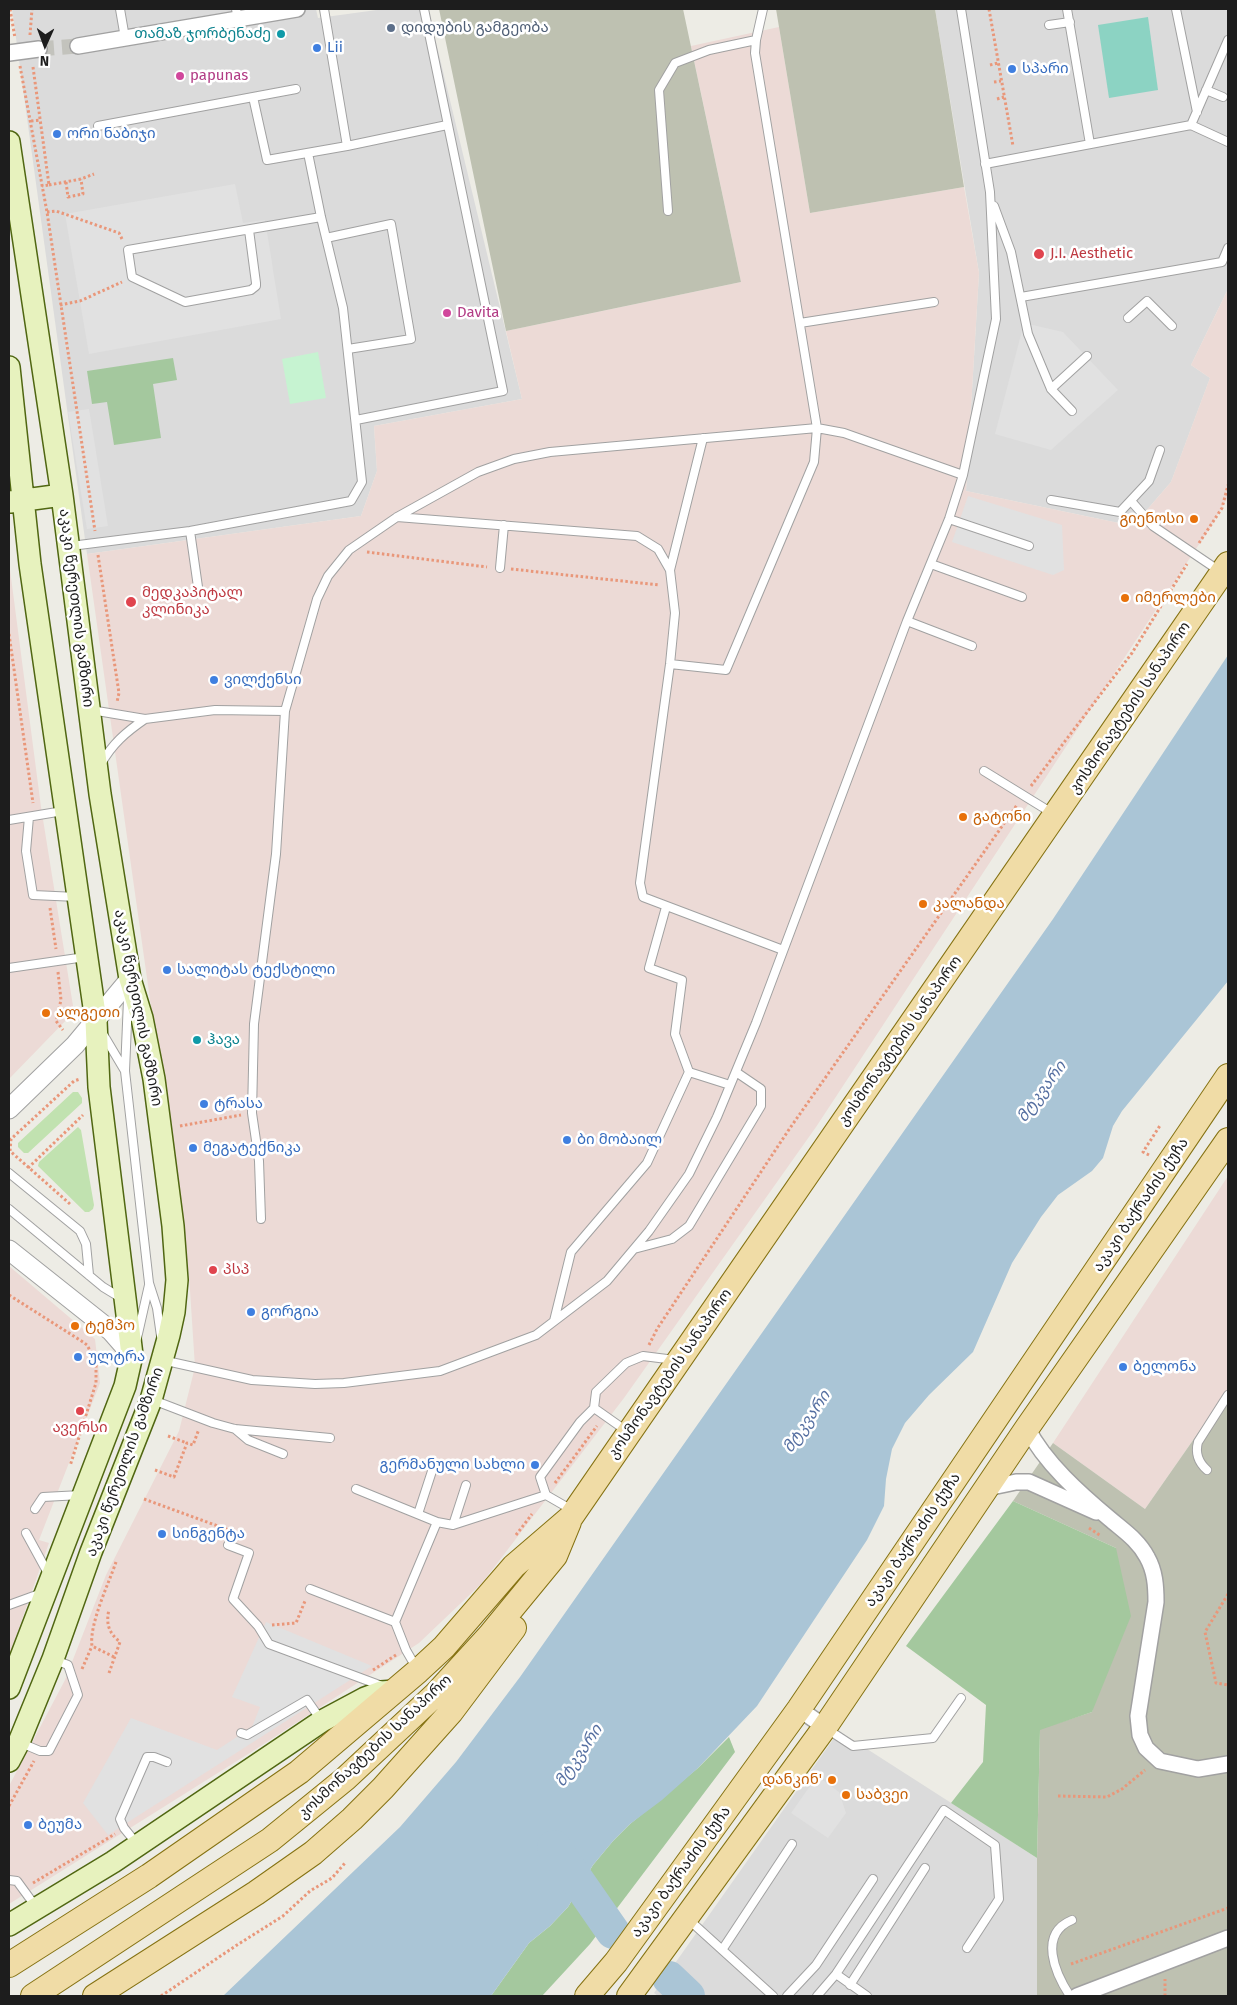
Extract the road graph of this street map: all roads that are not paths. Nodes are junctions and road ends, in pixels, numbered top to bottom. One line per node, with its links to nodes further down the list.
1 (120, 9): 12 (lane)
2 (296, 9): 9 (street)
3 (324, 9): 29 (lane)
4 (424, 9): 23 (lane)
5 (763, 9): 13 (lane)
6 (961, 9): 31 (lane)
7 (1067, 9): 10 (lane)
8 (1176, 9): 22 (lane)
9 (237, 14): 12 (street)
10 (1070, 22): 11 (lane); 28 (lane)
11 (1049, 25)
12 (125, 38): 15 (street)
13 (756, 40): 33 (lane); 41 (lane)
14 (1228, 40): 19 (lane)
15 (78, 46)
16 (39, 49): 17 (street)
17 (13, 52)
18 (296, 90): 20 (lane)
19 (1206, 90): 21 (lane); 22 (lane)
20 (253, 97): 25 (lane); 30 (lane)
21 (1223, 97)
22 (1197, 112): 24 (lane)
23 (447, 125): 29 (lane); 48 (lane)
24 (1191, 125): 27 (lane); 28 (lane)
25 (98, 126)
26 (9, 142): 53 (main road, აკაკი წერეთლის გამზირი)
27 (1228, 142)
28 (1090, 144): 31 (lane)
29 (347, 146): 30 (lane)
30 (308, 153): 34 (lane)
31 (985, 164): 32 (lane)
32 (990, 192): 38 (lane); 52 (lane)
33 (668, 211)
34 (321, 217): 35 (lane); 36 (lane)
35 (249, 230): 35 (lane)
36 (326, 238): 43 (lane); 43 (lane)
37 (1228, 248): 38 (lane)
38 (1021, 297): 46 (lane)
39 (934, 302): 41 (lane)
40 (1128, 318): 42 (lane)
41 (800, 323): 49 (lane)
42 (1172, 326)
43 (348, 349): 48 (lane)
44 (1086, 356): 46 (lane)
45 (9, 367): 55 (main road, აკაკი წერეთლის გამზირი)
46 (1051, 390): 47 (lane)
47 (1072, 411)
48 (356, 420): 60 (lane)
49 (817, 428): 50 (lane); 52 (lane); 71 (lane)
50 (703, 438): 57 (lane); 66 (lane)
51 (1160, 450): 56 (lane)
52 (963, 475): 58 (lane)
53 (62, 494): 55 (main road); 62 (main road, აკაკი წერეთლის გამზირი)
54 (1051, 500): 56 (lane)
55 (16, 501): 77 (main road, აკაკი წერეთლის გამზირი)
56 (1131, 502): 65 (lane)
57 (397, 517): 59 (lane); 73 (lane)
58 (949, 519): 61 (lane); 63 (lane)
59 (504, 525): 64 (lane); 66 (lane)
60 (190, 531): 62 (lane); 67 (lane)
61 (1029, 546)
62 (69, 547): 72 (main road, აკაკი წერეთლის გამზირი)
63 (930, 564): 68 (lane); 69 (lane)
64 (500, 568)
65 (1226, 568): 78 (main road, კოსმონავტების სანაპირო)
66 (670, 570): 71 (lane)
67 (200, 594)
68 (1022, 597)
69 (907, 621): 70 (lane); 83 (lane)
70 (972, 646)
71 (670, 664): 82 (lane)
72 (89, 710): 74 (lane); 75 (main road, აკაკი წერეთლის გამზირი)
73 (285, 711): 74 (lane); 97 (lane)
74 (145, 719): 75 (lane)
75 (97, 770): 86 (main road, აკაკი წერეთლის გამზირი)
76 (984, 771): 78 (lane)
77 (65, 811): 79 (lane); 81 (main road, აკაკი წერეთლის გამზირი)
78 (1056, 815): 106 (main road, კოსმონავტების სანაპირო)
79 (29, 817): 80 (lane); 81 (lane)
80 (9, 820)
81 (78, 897): 84 (main road, აკაკი წერეთლის გამზირი)
82 (666, 907): 83 (lane); 89 (lane)
83 (783, 950): 90 (lane)
84 (87, 957): 85 (lane); 87 (main road, აკაკი წერეთლის გამზირი)
85 (9, 968)
86 (130, 979): 87 (street); 88 (lane); 105 (main road, აკაკი წერეთლის გამზირი)
87 (96, 1021): 88 (lane); 93 (street); 102 (main road, აკაკი წერეთლის გამზირი)
88 (125, 1071): 101 (lane)
89 (689, 1072): 92 (lane); 103 (lane)
90 (736, 1072): 92 (lane); 98 (lane)
91 (1228, 1076): 140 (main road, აკაკი ბაქრაძის ქუჩა)
92 (730, 1085): 98 (lane)
93 (9, 1109)
94 (1227, 1144): 110 (main road, აკაკი ბაქრაძის ქუჩა)
95 (9, 1173): 100 (lane)
96 (9, 1209): 100 (lane)
97 (261, 1219)
98 (634, 1249): 103 (lane)
99 (9, 1250): 104 (street)
100 (89, 1276): 102 (lane)
101 (149, 1284): 104 (lane); 105 (lane)
102 (124, 1300): 104 (main road, აკაკი წერეთლის გამზირი)
103 (554, 1321): 105 (lane)
104 (132, 1355): 120 (main road, აკაკი წერეთლის გამზირი)
105 (162, 1360): 108 (main road, აკაკი წერეთლის გამზირი)
106 (680, 1361): 109 (lane); 112 (main road, კოსმონავტების სანაპირო)
107 (1228, 1395): 116 (lane)
108 (151, 1400): 111 (lane); 135 (main road, აკაკი წერეთლის გამზირი)
109 (594, 1408): 112 (lane); 121 (lane)
110 (1028, 1428): 118 (main road, აკაკი ბაქრაძის ქუჩა); 125 (street)
111 (235, 1429): 113 (lane); 114 (lane)
112 (630, 1433): 124 (main road, კოსმონავტების სანაპირო)
113 (330, 1438)
114 (283, 1454)
115 (433, 1468): 123 (lane)
116 (1207, 1470)
117 (466, 1485): 127 (lane)
118 (987, 1488): 125 (street); 143 (main road, აკაკი ბაქრაძის ქუჩა)
119 (356, 1489): 123 (lane)
120 (83, 1495): 122 (lane); 131 (main road, აკაკი წერეთლის გამზირი)
121 (546, 1495): 124 (lane); 127 (lane)
122 (35, 1509)
123 (418, 1514): 126 (lane)
124 (573, 1514): 130 (main road, კოსმონავტების სანაპირო); 136 (main road, კოსმონავტების სანაპირო)
125 (1109, 1518): 149 (street)
126 (437, 1522): 127 (lane); 134 (lane)
127 (454, 1525)
128 (26, 1533): 131 (lane)
129 (228, 1545): 138 (lane)
130 (555, 1556): 141 (main road, კოსმონავტების სანაპირო); 146 (main road)
131 (48, 1585): 133 (lane); 137 (main road, აკაკი წერეთლის გამზირი)
132 (310, 1589): 134 (lane)
133 (9, 1605)
134 (395, 1622): 136 (lane)
135 (60, 1662): 145 (main road, აკაკი წერეთლის გამზირი); 145 (lane)
136 (418, 1671): 138 (main road, კოსმონავტების სანაპირო)
137 (9, 1688)
138 (395, 1691): 141 (main road); 142 (main road); 162 (main road, კოსმონავტების სანაპირო)
139 (961, 1698): 143 (lane)
140 (798, 1709): 143 (street); 168 (main road, აკაკი ბაქრაძის ქუჩა)
141 (419, 1710): 146 (main road); 166 (main road, კოსმონავტების სანაპირო)
142 (322, 1721): 144 (lane); 151 (main road)
143 (825, 1728): 156 (main road, აკაკი ბაქრაძის ქუჩა)
144 (241, 1733)
145 (19, 1742): 147 (main road, აკაკი წერეთლის გამზირი)
146 (421, 1744): 167 (main road)
147 (9, 1761)
148 (167, 1762): 151 (lane)
149 (1228, 1764)
150 (792, 1844): 161 (lane)
151 (138, 1845): 155 (main road)
152 (925, 1868): 164 (lane)
153 (873, 1879): 170 (lane)
154 (9, 1880): 155 (lane)
155 (37, 1909): 158 (main road)
156 (686, 1918): 161 (lane); 165 (main road, აკაკი ბაქრაძის ქუჩა)
157 (1072, 1920): 173 (lane)
158 (9, 1925)
159 (1228, 1938): 174 (street)
160 (967, 1948): 163 (lane)
161 (722, 1950): 169 (lane)
162 (9, 1965)
163 (836, 1974): 164 (lane); 171 (lane)
164 (850, 1985): 172 (lane)
165 (635, 1994)
166 (33, 1996)
167 (95, 1996)
168 (587, 1996)
169 (772, 1996)
170 (787, 1996)
171 (819, 1996)
172 (867, 1996)
173 (1070, 1996)
174 (1077, 1996)

